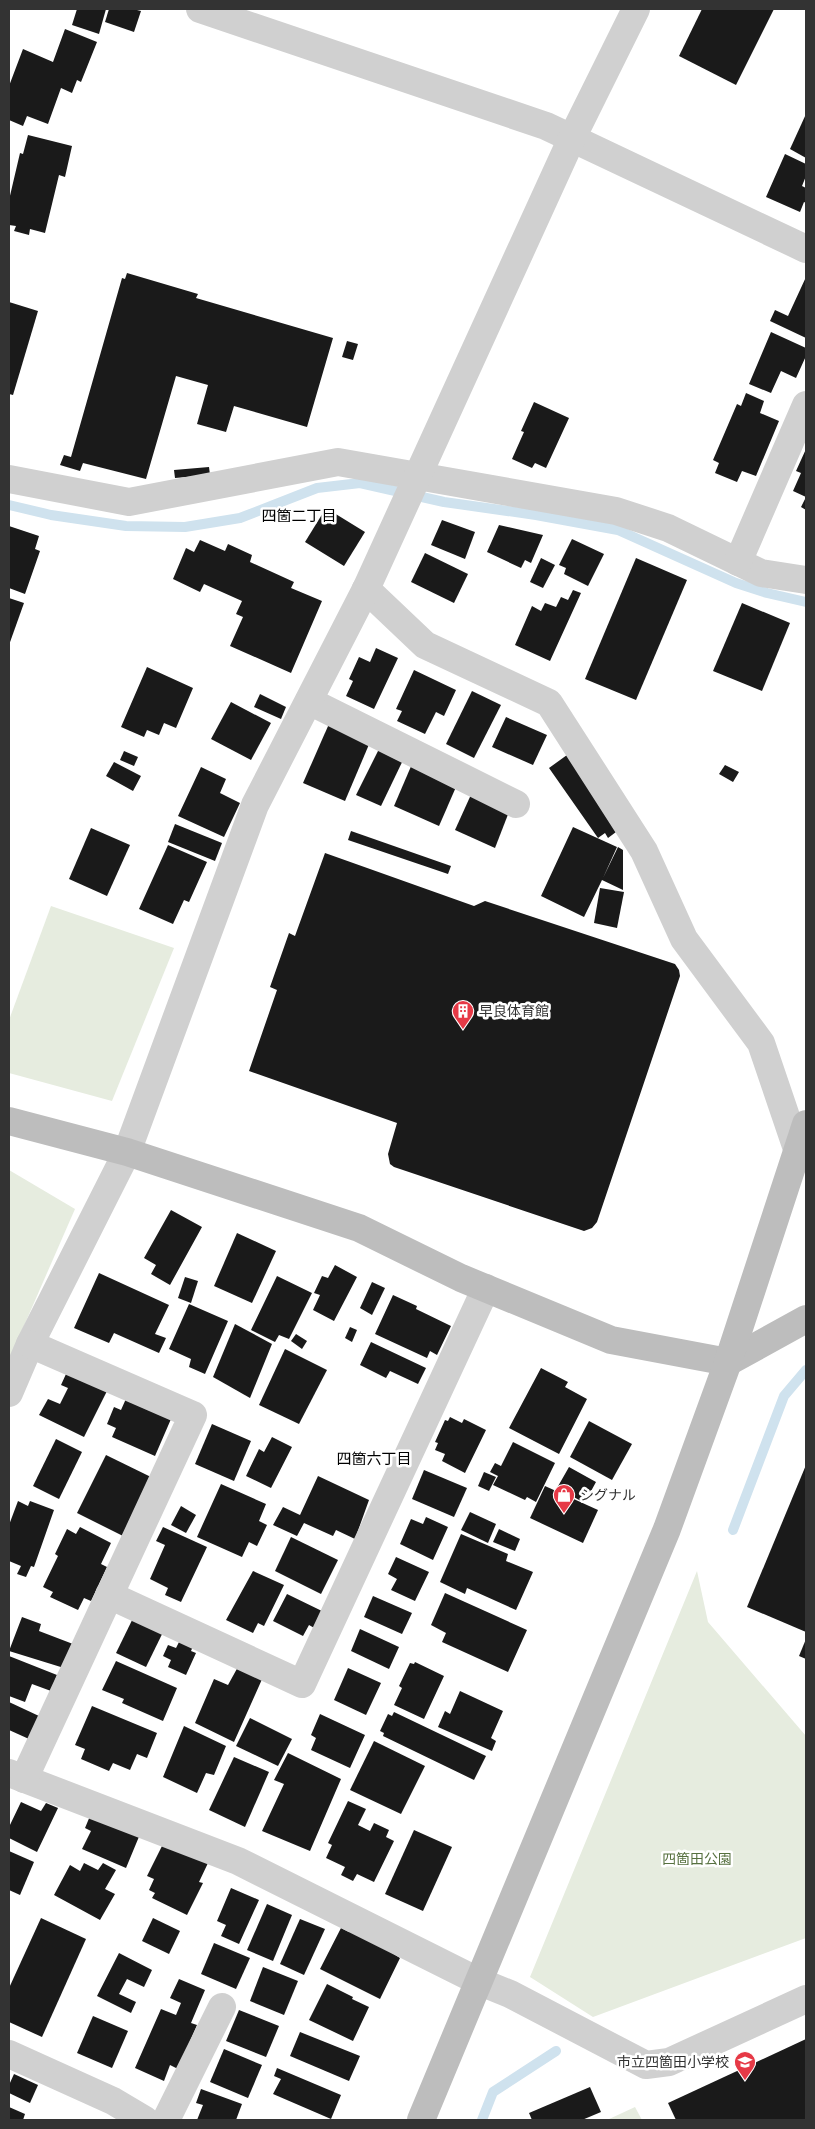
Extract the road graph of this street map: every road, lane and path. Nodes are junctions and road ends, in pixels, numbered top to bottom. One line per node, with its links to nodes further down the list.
1 (200, 9): 3 (street)
2 (636, 9): 3 (street)
3 (572, 138): 4 (street); 6 (street)
4 (806, 249)
5 (806, 405): 8 (street)
6 (417, 477): 7 (street); 8 (street); 10 (street)
7 (9, 479)
8 (738, 562): 9 (street)
9 (806, 580)
10 (366, 589): 11 (street); 15 (street)
11 (309, 701): 12 (street); 16 (street)
12 (516, 804)
13 (9, 1121): 16 (street)
14 (806, 1124): 15 (street)
15 (797, 1149): 20 (street)
16 (127, 1152): 17 (street); 19 (street)
17 (486, 1288): 20 (street); 22 (street)
18 (806, 1319): 20 (street)
19 (30, 1344): 21 (street); 22 (street)
20 (728, 1362): 24 (street)
21 (9, 1394)
22 (109, 1595): 23 (street)
23 (16, 1776): 24 (street)
24 (478, 1981): 25 (street); 30 (street)
25 (806, 1999)
26 (222, 2007): 29 (street)
27 (9, 2054): 28 (street)
28 (145, 2120)
29 (166, 2120)
30 (420, 2120)

